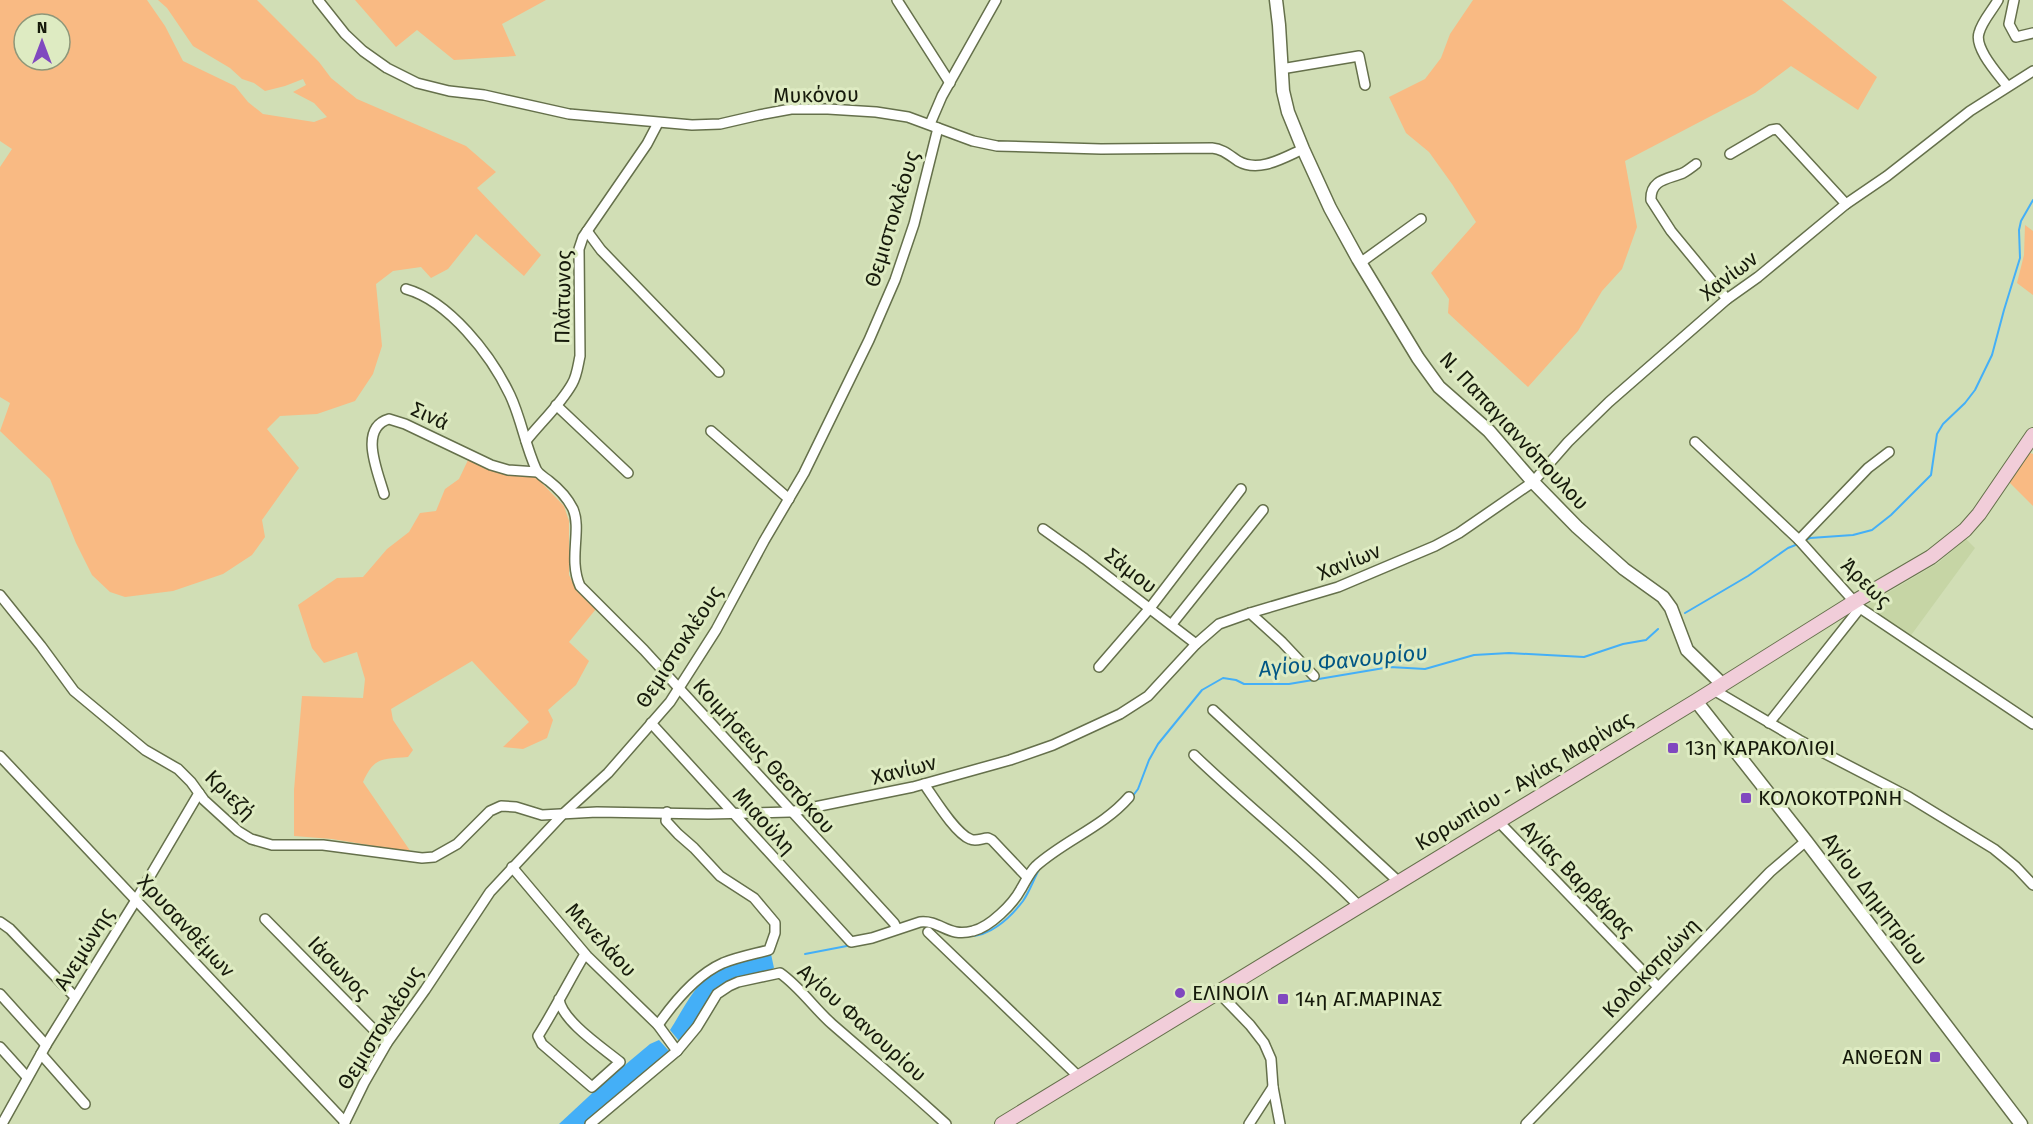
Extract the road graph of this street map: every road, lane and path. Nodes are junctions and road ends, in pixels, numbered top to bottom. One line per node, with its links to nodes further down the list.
1 (318, 0): 13 (street, Μυκόνου)
2 (897, 0): 10 (street)
3 (996, 0): 10 (street, Θεμιστοκλέους)
4 (1276, 0): 8 (street, Ν. Παπαγιαννόπουλου)
5 (1998, 0): 12 (street)
6 (2014, 0): 7 (street)
7 (2033, 33)
8 (1281, 69): 11 (street); 15 (street, Ν. Παπαγιαννόπουλου)
9 (2033, 71): 12 (street, Χανίων)
10 (950, 83): 14 (street, Θεμιστοκλέους)
11 (1365, 85)
12 (2007, 86): 18 (street, Χανίων)
13 (658, 123): 14 (street, Μυκόνου); 20 (street, Πλάτωνος)
14 (934, 126): 15 (street, Μυκόνου); 38 (street, Θεμιστοκλέους)
15 (1302, 149): 23 (street, Ν. Παπαγιαννόπουλου)
16 (1730, 154): 18 (street)
17 (1696, 164): 25 (street)
18 (1846, 204): 25 (street, Χανίων)
19 (1421, 219): 23 (street)
20 (587, 231): 21 (street, Πλάτωνος); 22 (street)
21 (579, 249): 22 (street); 27 (street, Πλάτωνος)
22 (602, 250): 26 (street)
23 (1360, 263): 35 (street, Ν. Παπαγιαννόπουλου)
24 (406, 289): 29 (street, Κοιμήσεως Θεοτόκου)
25 (1727, 299): 35 (street, Χανίων)
26 (719, 372)
27 (556, 405): 29 (street, Πλάτωνος); 34 (street)
28 (711, 431): 38 (street)
29 (526, 441): 33 (street, Κοιμήσεως Θεοτόκου)
30 (1695, 442): 41 (street, Άρεως)
31 (2031, 444): 43 (main road, Κορωπίου - Αγίας Μαρίνας)
32 (1889, 452): 41 (street)
33 (537, 472): 37 (street, Σινά); 51 (street, Κοιμήσεως Θεοτόκου)
34 (628, 473)
35 (1533, 482): 45 (street, Χανίων); 50 (street, Ν. Παπαγιαννόπουλου)
36 (1241, 489): 44 (street)
37 (384, 494)
38 (789, 500): 51 (street, Θεμιστοκλέους)
39 (1263, 510): 46 (street)
40 (1043, 529): 44 (street, Σάμου)
41 (1802, 544): 43 (street, Άρεως)
42 (0, 595): 60 (street, Κριεζή)
43 (1857, 605): 50 (main road, Κορωπίου - Αγίας Μαρίνας); 55 (street); 56 (street, Άρεως)
44 (1150, 608): 46 (street, Σάμου); 48 (street)
45 (1250, 613): 47 (street, Χανίων); 49 (street)
46 (1172, 624): 47 (street, Σάμου)
47 (1196, 644): 59 (street, Χανίων)
48 (1099, 667)
49 (1314, 676)
50 (1717, 686): 52 (main road, Κορωπίου - Αγίας Μαρίνας); 55 (street)
51 (678, 688): 54 (street, Θεμιστοκλέους); 63 (street, Κοιμήσεως Θεοτόκου)
52 (1696, 701): 66 (main road, Κορωπίου - Αγίας Μαρίνας); 67 (street, Αγίου Δημητρίου)
53 (1213, 710): 70 (street)
54 (651, 723): 64 (street, Μιαούλη); 65 (street, Θεμιστοκλέους)
55 (1769, 723): 71 (street)
56 (2033, 724)
57 (1194, 755): 73 (street)
58 (0, 756): 72 (street, Χρυσανθέμων)
59 (924, 784): 63 (street, Χανίων); 69 (street)
60 (199, 793): 65 (street, Κριεζή); 72 (street, Ανεμώνης)
61 (1129, 798): 69 (street)
62 (667, 812): 64 (street, Χανίων); 65 (street, Χανίων); 84 (street)
63 (790, 812): 64 (street, Χανίων); 76 (street, Κοιμήσεως Θεοτόκου)
64 (733, 813): 76 (street, Μιαούλη)
65 (563, 814): 68 (street, Θεμιστοκλέους)
66 (1498, 821): 70 (main road, Κορωπίου - Αγίας Μαρίνας); 79 (street, Αγίας Βαρβάρας)
67 (1806, 841): 79 (street, Κολοκοτρώνη); 101 (street, Αγίου Δημητρίου)
68 (512, 867): 78 (street, Μενελάου); 85 (street, Θεμιστοκλέους)
69 (1027, 877): 76 (street)
70 (1399, 882): 73 (main road, Κορωπίου - Αγίας Μαρίνας)
71 (2033, 885)
72 (136, 900): 82 (street, Ανεμώνης); 93 (street, Χρυσανθέμων)
73 (1359, 906): 80 (main road, Κορωπίου - Αγίας Μαρίνας)
74 (266, 919): 85 (street, Ιάσωνος)
75 (0, 922): 82 (street)
76 (897, 929)
77 (928, 932): 90 (street)
78 (585, 954): 83 (street); 84 (street, Μενελάου)
79 (1658, 987): 100 (street, Κολοκοτρώνη)
80 (1218, 992): 90 (main road, Κορωπίου - Αγίας Μαρίνας); 91 (street)
81 (0, 994): 87 (street)
82 (75, 997): 87 (street, Ανεμώνης)
83 (559, 999): 83 (street)
84 (658, 1025): 88 (street, Μενελάου)
85 (387, 1043): 93 (street, Θεμιστοκλέους)
86 (0, 1047): 89 (street)
87 (44, 1049): 89 (street, Ανεμώνης); 92 (street)
88 (675, 1049): 95 (street, Αγίου Φανουρίου); 96 (street, Αγίου Φανουρίου)
89 (27, 1077): 94 (street, Ανεμώνης)
90 (1079, 1077): 97 (main road, Κορωπίου - Αγίας Μαρίνας)
91 (1273, 1087): 98 (street); 99 (street)
92 (85, 1104)
93 (345, 1123)
94 (2, 1124)
95 (590, 1124)
96 (946, 1124)
97 (1002, 1124)
98 (1249, 1124)
99 (1280, 1124)
100 (1526, 1124)
101 (2021, 1124)

